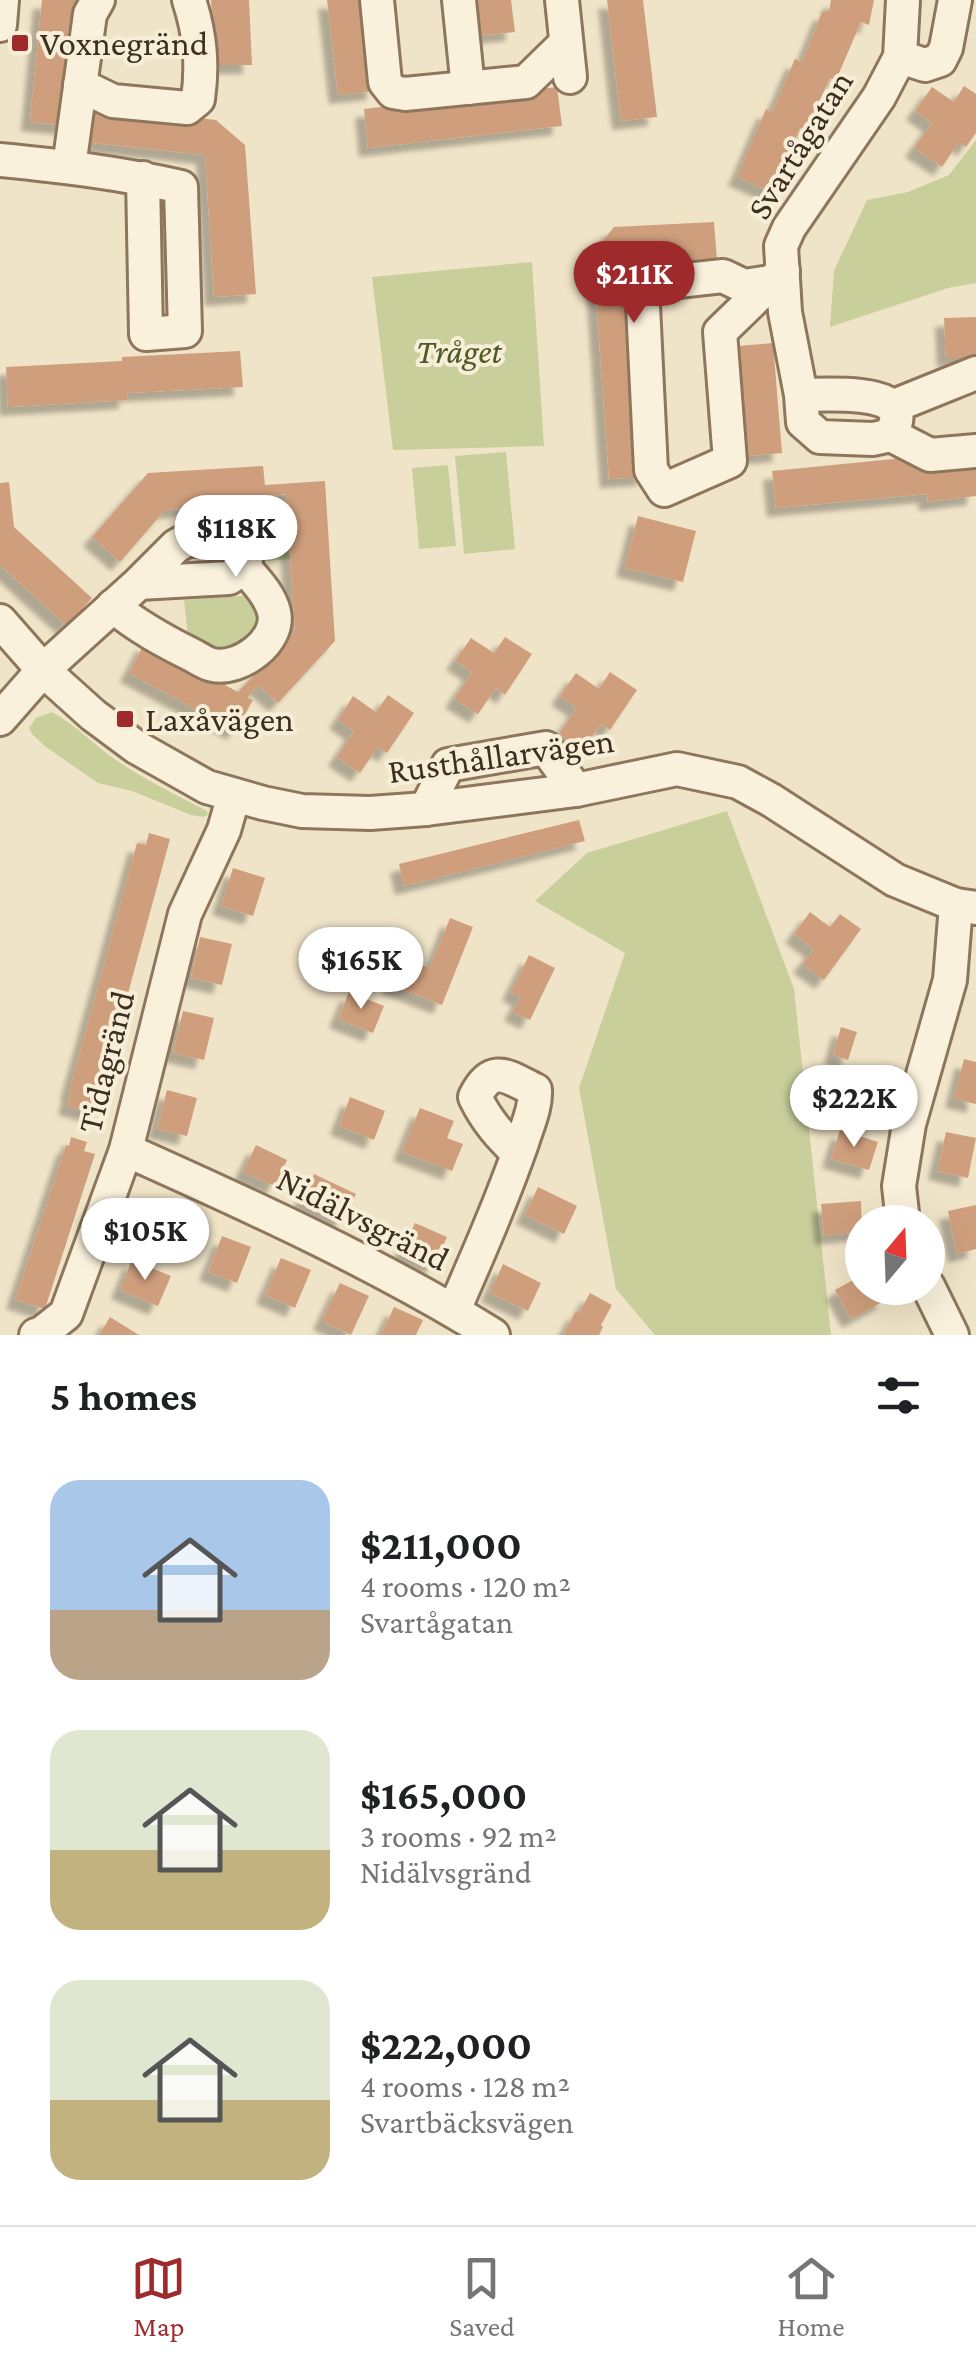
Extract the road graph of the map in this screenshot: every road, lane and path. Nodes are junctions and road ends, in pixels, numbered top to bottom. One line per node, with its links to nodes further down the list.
1 (2, 0): 9 (street)
2 (98, 0): 13 (street)
3 (188, 0): 13 (street)
4 (377, 0): 14 (street)
5 (460, 0): 14 (street)
6 (562, 0): 10 (street)
7 (903, 0): 11 (street, Svartågatan)
8 (955, 0): 11 (street)
9 (0, 24)
10 (566, 43): 12 (street); 14 (street)
11 (900, 57): 18 (street, Svartågatan)
12 (570, 78)
13 (80, 85): 16 (street)
14 (468, 88)
15 (0, 160): 16 (street)
16 (69, 166): 17 (street)
17 (142, 178)
18 (777, 276): 18 (street); 20 (street, Svartågatan)
19 (976, 372): 20 (street)
20 (892, 421): 21 (street)
21 (976, 451)
22 (113, 606): 22 (street); 24 (street)
23 (0, 620): 24 (street, Rusthållarvägen)
24 (43, 670): 25 (street); 27 (street, Rusthållarvägen)
25 (0, 719)
26 (576, 790): 28 (street, Rusthållarvägen); 28 (street); 29 (street, Rusthållarvägen)
27 (234, 795): 28 (street, Rusthållarvägen); 30 (street, Tidagränd)
28 (426, 809)
29 (966, 906): 32 (street)
30 (126, 1150): 34 (street, Nidälvsgränd); 35 (street, Tidagränd)
31 (518, 1154): 34 (street, Nidälvsgränd)
32 (901, 1205)
33 (937, 1305): 37 (street)
34 (454, 1310): 36 (street, Nidälvsgränd)
35 (36, 1335)
36 (493, 1335)
37 (952, 1335)

